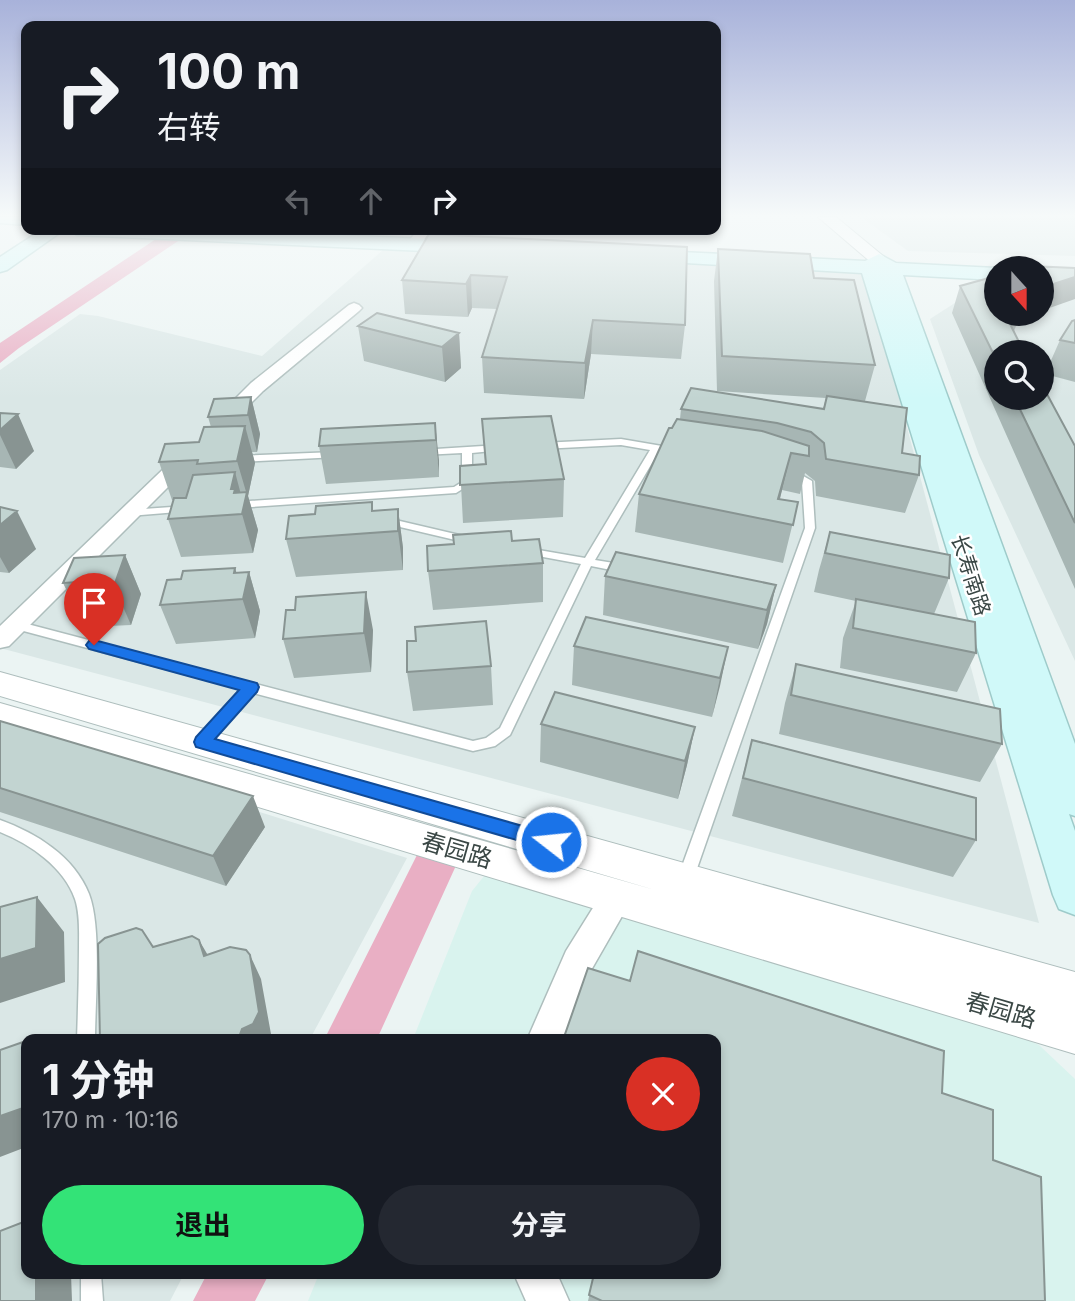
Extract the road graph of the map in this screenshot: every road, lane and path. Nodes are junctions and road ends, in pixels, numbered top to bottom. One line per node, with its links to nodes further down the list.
1 (884, 278): 34 (main road, 长寿南路)
2 (885, 278): 31 (main road, 长寿南路)
3 (354, 308): 17 (street)
4 (531, 447): 6 (lane)
5 (506, 448): 7 (lane)
6 (656, 448): 9 (lane); 21 (lane)
7 (467, 450): 8 (lane); 13 (lane)
8 (413, 452)
9 (681, 452)
10 (345, 455): 11 (lane)
11 (223, 460)
12 (779, 469): 24 (lane)
13 (302, 501): 14 (lane); 16 (lane)
14 (222, 506)
15 (196, 508): 17 (lane)
16 (341, 511)
17 (130, 513): 25 (street)
18 (368, 517): 19 (lane)
19 (474, 542)
20 (512, 549): 21 (lane)
21 (588, 562): 22 (lane); 28 (lane)
22 (641, 572)
23 (772, 596): 24 (lane)
24 (785, 598): 33 (lane)
25 (16, 625): 26 (street); 28 (lane)
26 (0, 640)
27 (0, 684): 30 (street, 春园路)
28 (251, 687): 30 (lane)
29 (0, 716): 35 (street, 春园路)
30 (202, 742): 33 (street, 春园路)
31 (1075, 799)
32 (0, 826): 38 (lane)
33 (685, 881): 36 (street, 春园路)
34 (1075, 895)
35 (617, 897): 37 (street, 春园路); 39 (street)
36 (1075, 993)
37 (1075, 1032)
38 (86, 1034)
39 (547, 1034)
40 (91, 1279): 42 (lane)
41 (537, 1279): 43 (street)
42 (92, 1301)
43 (548, 1301)

